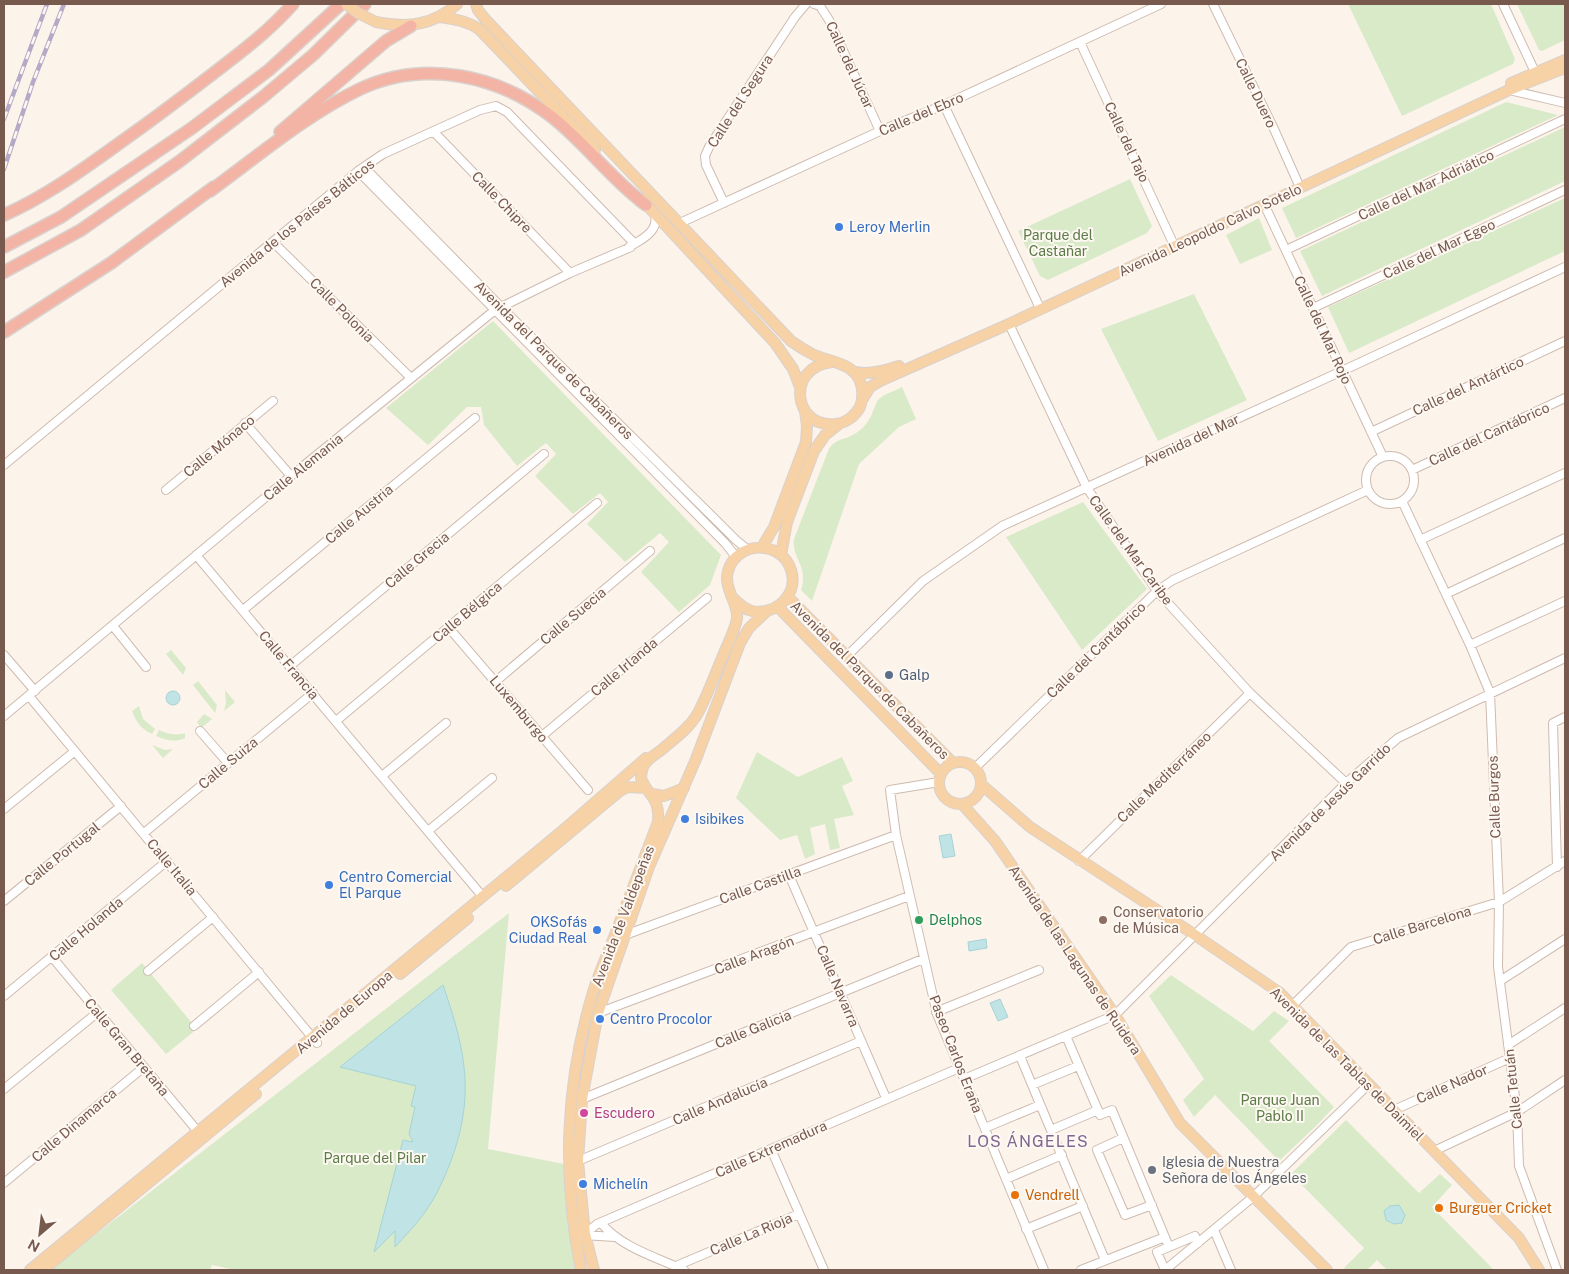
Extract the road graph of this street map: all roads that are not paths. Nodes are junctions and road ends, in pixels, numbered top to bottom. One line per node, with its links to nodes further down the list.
1 (293, 4): 31 (highway)
2 (341, 4): 37 (highway)
3 (346, 4): 13 (main road, bridge)
4 (365, 4): 40 (highway)
5 (457, 4): 12 (main road)
6 (476, 4): 33 (main road)
7 (806, 4): 28 (street, Calle del Segura)
8 (814, 4): 22 (street, Calle del Júcar)
9 (1161, 4): 14 (street, Calle del Ebro)
10 (1213, 4): 25 (street, Calle Duero)
11 (1502, 4): 17 (street)
12 (440, 17): 13 (main road); 29 (main road)
13 (411, 26): 27 (highway)
14 (1080, 42): 20 (street, Calle del Ebro); 35 (street, Calle del Tajo)
15 (1565, 60): 17 (main road, Avenida Leopoldo Calvo Sotelo)
16 (1565, 68): 18 (main road, Avenida Leopoldo Calvo Sotelo)
17 (1535, 72): 25 (main road, Avenida Leopoldo Calvo Sotelo)
18 (1509, 90): 19 (street); 30 (main road, Avenida Leopoldo Calvo Sotelo)
19 (1565, 103)
20 (944, 105): 22 (street, Calle del Ebro); 42 (street)
21 (1565, 119): 38 (street, Calle del Mar Adriático)
22 (880, 131): 28 (street, Calle del Ebro)
23 (434, 132): 24 (street, Avenida de los Países Bálticos); 36 (street, Avenida de los Países Bálticos); 41 (street, Calle Chipre)
24 (361, 169): 34 (street, Avenida de los Países Bálticos); 43 (street, Avenida del Parque de Cabañeros)
25 (1298, 183): 35 (main road, Avenida Leopoldo Calvo Sotelo)
26 (1565, 190): 44 (street, Calle del Mar Egeo)
27 (210, 191): 29 (highway); 46 (highway)
28 (724, 203): 33 (street, Calle del Ebro)
29 (646, 204): 32 (main road)
30 (1264, 204): 38 (street, Calle del Mar Rojo); 45 (main road, Avenida Leopoldo Calvo Sotelo)
31 (7, 214)
32 (655, 214): 36 (street); 52 (main road)
33 (680, 223): 48 (main road)
34 (273, 242): 51 (street, Calle Polonia); 63 (street, Avenida de los Países Bálticos)
35 (1173, 243): 42 (main road, Avenida Leopoldo Calvo Sotelo)
36 (632, 245): 41 (street, Calle Alemania)
37 (4, 247)
38 (1286, 250): 44 (street, Calle del Mar Rojo)
39 (1565, 267): 49 (street, Avenida del Mar)
40 (4, 272)
41 (570, 273): 43 (street, Calle Alemania)
42 (1039, 306): 50 (main road, Avenida Leopoldo Calvo Sotelo)
43 (498, 308): 51 (street, Calle Alemania); 75 (street, Avenida del Parque de Cabañeros); 79 (street, Avenida del Parque de Cabañeros)
44 (1313, 308): 49 (street, Calle del Mar Rojo)
45 (1009, 324): 54 (main road, Avenida Leopoldo Calvo Sotelo); 67 (street, Calle del Mar Caribe)
46 (4, 332)
47 (1565, 341): 60 (street, Calle del Antártico)
48 (832, 362): 50 (main road); 52 (main road)
49 (1342, 371): 60 (street, Calle del Mar Rojo); 67 (street, Avenida del Mar)
50 (854, 372): 54 (main road)
51 (411, 378): 66 (street, Calle Alemania)
52 (800, 387): 56 (main road)
53 (1565, 398): 64 (street, Calle del Cantábrico)
54 (862, 400): 59 (main road)
55 (273, 401): 58 (street, Calle Mónaco)
56 (805, 411): 59 (main road); 74 (main road)
57 (475, 418): 87 (street, Calle Austria)
58 (246, 424): 66 (street); 68 (street, Calle Mónaco)
59 (840, 424): 78 (main road)
60 (1371, 432): 62 (street, Calle del Mar Rojo)
61 (544, 454): 95 (street, Calle Grecia)
62 (1383, 457): 64 (street); 69 (street)
63 (4, 465)
64 (1412, 470): 70 (street)
65 (1565, 473): 73 (street)
66 (291, 476): 77 (street, Calle Alemania)
67 (1087, 488): 80 (street, Calle del Mar Caribe); 93 (street, Avenida del Mar)
68 (166, 490)
69 (1368, 490): 70 (street); 80 (street, Calle del Cantábrico)
70 (1402, 502): 73 (street)
71 (597, 503): 90 (street, Calle Bélgica)
72 (1565, 538): 81 (street)
73 (1420, 540): 81 (street)
74 (762, 547): 75 (main road); 78 (main road)
75 (747, 549): 79 (main road)
76 (650, 551): 97 (street, Calle Suecia)
77 (196, 555): 87 (street, Calle Francia); 89 (street, Calle Alemania)
78 (781, 555): 83 (main road)
79 (736, 557): 82 (main road)
80 (1157, 591): 99 (street, Calle del Mar Caribe); 112 (street, Calle del Cantábrico)
81 (1446, 594): 91 (street)
82 (731, 596): 88 (main road); 109 (main road, Avenida de Valdepeñas)
83 (788, 597): 86 (main road); 93 (main road, Avenida del Parque de Cabañeros)
84 (707, 598): 107 (street, Calle Irlanda)
85 (1565, 601): 91 (street)
86 (778, 607): 88 (main road); 115 (main road, Avenida del Parque de Cabañeros)
87 (243, 610): 95 (street, Calle Francia)
88 (766, 612): 118 (main road, Avenida de Valdepeñas)
89 (113, 626): 96 (street); 101 (street, Calle Alemania)
90 (449, 628): 97 (street, Luxemburgo); 104 (street, Calle Bélgica)
91 (1470, 645): 100 (street)
92 (4, 654): 101 (street)
93 (846, 657): 111 (main road, Avenida del Parque de Cabañeros)
94 (1565, 658): 100 (street, Avenida de Jesús Garrido)
95 (290, 666): 98 (street, Calle Francia)
96 (146, 667)
97 (496, 681): 107 (street, Luxemburgo)
98 (313, 693): 104 (street, Calle Francia); 110 (street, Calle Suiza)
99 (1250, 693): 116 (street, Calle del Mar Caribe); 128 (street, Calle Mediterráneo)
100 (1490, 693): 116 (street, Avenida de Jesús Garrido); 135 (street, Calle Burgos)
101 (32, 694): 102 (street, Calle Alemania); 108 (street, Calle Italia)
102 (4, 716)
103 (1565, 717): 130 (street)
104 (336, 721): 113 (street, Calle Francia)
105 (446, 723): 113 (street)
106 (200, 731): 110 (street)
107 (542, 736): 119 (street, Luxemburgo)
108 (75, 751): 122 (street, Calle Italia); 123 (street)
109 (656, 754): 120 (main road, Avenida de Valdepeñas); 133 (main road, Avenida de Europa)
110 (228, 764): 125 (street, Calle Suiza)
111 (953, 764): 112 (main road); 115 (main road)
112 (975, 768): 117 (main road)
113 (382, 776): 124 (street, Calle Francia)
114 (492, 778): 124 (street)
115 (940, 778): 121 (main road); 126 (street, Paseo Carlos Eraña)
116 (1346, 783): 139 (street, Avenida de Jesús Garrido)
117 (982, 785): 121 (main road); 128 (main road, Avenida de las Tablas de Daimiel)
118 (684, 788): 120 (main road, Avenida de Europa); 138 (main road, Avenida de Valdepeñas)
119 (588, 790)
120 (649, 791): 157 (main road, Avenida de Europa); 194 (main road, Avenida de Valdepeñas)
121 (964, 805): 154 (main road, Avenida de las Lagunas de Ruidera)
122 (121, 806): 125 (street, Calle Italia); 134 (street, Calle Portugal)
123 (4, 809)
124 (428, 831): 133 (street, Calle Francia)
125 (144, 833): 127 (street, Calle Italia)
126 (896, 835): 131 (street, Calle Castilla); 132 (street, Paseo Carlos Eraña)
127 (167, 861): 136 (street, Calle Italia); 141 (street, Calle Holanda)
128 (1079, 861): 139 (main road, Avenida de las Tablas de Daimiel)
129 (1565, 861): 130 (street, Calle Barcelona)
130 (1557, 867): 135 (street, Calle Barcelona)
131 (789, 875): 137 (street, Calle Navarra); 138 (street, Calle Castilla)
132 (909, 896): 137 (street, Calle Aragón); 142 (street, Paseo Carlos Eraña)
133 (482, 897): 157 (main road, Avenida de Europa)
134 (4, 901)
135 (1498, 902): 146 (street, Calle Tetuán); 149 (street, Calle Barcelona)
136 (213, 917): 144 (street); 145 (street, Calle Italia)
137 (814, 932): 147 (street, Calle Navarra); 153 (street, Calle Aragón)
138 (625, 935): 153 (main road, Avenida de Valdepeñas)
139 (1195, 935): 149 (main road, Avenida de las Tablas de Daimiel); 154 (street, Avenida de Jesús Garrido)
140 (1565, 939): 146 (street)
141 (52, 957): 148 (street, Calle Holanda); 151 (street, Calle Gran Bretaña)
142 (923, 959): 147 (street, Calle Galicia); 152 (street, Paseo Carlos Eraña)
143 (1039, 970): 152 (street)
144 (148, 971)
145 (259, 972): 155 (street); 157 (street, Calle Italia)
146 (1500, 981): 159 (street, Calle Tetuán)
147 (841, 993): 158 (street, Calle Navarra); 171 (street, Calle Galicia)
148 (4, 996)
149 (1292, 1006): 167 (main road, Avenida de las Tablas de Daimiel)
150 (1565, 1008): 159 (street)
151 (98, 1012): 163 (street, Calle Gran Bretaña); 169 (street)
152 (936, 1012): 164 (street, Paseo Carlos Eraña)
153 (598, 1013): 171 (main road, Avenida de Valdepeñas)
154 (1115, 1015): 156 (street); 186 (main road, Avenida de las Lagunas de Ruidera)
155 (194, 1026)
156 (1066, 1036): 160 (street); 162 (street)
157 (315, 1041): 178 (main road, Avenida de Europa)
158 (861, 1041): 170 (street, Calle Navarra); 183 (street, Calle Andalucía)
159 (1508, 1045): 161 (street, Calle Tetuán)
160 (1020, 1056): 165 (street); 168 (street)
161 (1510, 1058): 174 (street, Calle Nador); 175 (street, Calle Tetuán)
162 (1078, 1066): 168 (street); 173 (street)
163 (144, 1067): 178 (street, Calle Gran Bretaña); 185 (street, Calle Dinamarca)
164 (959, 1068): 165 (street, Paseo Carlos Eraña); 170 (street, Calle Extremadura)
165 (964, 1079): 176 (street, Paseo Carlos Eraña)
166 (1565, 1080): 175 (street)
167 (1369, 1084): 174 (main road, Avenida de las Tablas de Daimiel); 186 (street)
168 (1032, 1085): 172 (street)
169 (4, 1089)
170 (886, 1098): 180 (street, Calle Extremadura)
171 (582, 1099): 183 (main road, Avenida de Valdepeñas)
172 (1040, 1105): 176 (street); 177 (street)
173 (1098, 1110): 177 (street); 179 (street)
174 (1394, 1110): 181 (main road, Avenida de las Tablas de Daimiel)
175 (1517, 1112): 181 (street); 213 (street, Calle Tetuán)
176 (985, 1128): 184 (street, Paseo Carlos Eraña)
177 (1051, 1130): 182 (street)
178 (201, 1135): 201 (main road, Avenida de Europa); 202 (main road, Avenida de Europa)
179 (1123, 1138): 187 (street); 187 (street)
180 (771, 1149): 189 (street); 190 (street, Calle Extremadura)
181 (1434, 1151): 212 (main road, Avenida de las Tablas de Daimiel)
182 (1062, 1155): 184 (street); 188 (street)
183 (578, 1161): 193 (main road, Avenida de Valdepeñas)
184 (1006, 1179): 191 (street, Paseo Carlos Eraña)
185 (4, 1183)
186 (1254, 1197): 192 (street); 211 (main road, Avenida de las Lagunas de Ruidera)
187 (1152, 1205): 196 (street)
188 (1083, 1206): 191 (street); 199 (street)
189 (799, 1214): 200 (street, Calle La Rioja); 206 (street)
190 (601, 1222): 193 (street, Calle Extremadura); 195 (street)
191 (1026, 1229): 207 (street, Paseo Carlos Eraña)
192 (1214, 1230): 197 (street); 210 (street)
193 (586, 1234): 194 (street); 195 (street); 204 (main road, Avenida de Valdepeñas)
194 (575, 1236): 203 (main road, Avenida de Valdepeñas)
195 (615, 1237): 200 (street)
196 (1165, 1237): 198 (street); 199 (street)
197 (1198, 1243): 198 (street); 209 (street)
198 (1170, 1247): 209 (street)
199 (1106, 1260): 208 (street)
200 (676, 1266): 205 (street)
201 (30, 1270)
202 (44, 1270)
203 (582, 1270)
204 (594, 1270)
205 (684, 1270)
206 (824, 1270)
207 (1044, 1270)
208 (1081, 1270)
209 (1165, 1270)
210 (1231, 1270)
211 (1327, 1270)
212 (1539, 1270)
213 (1557, 1270)

